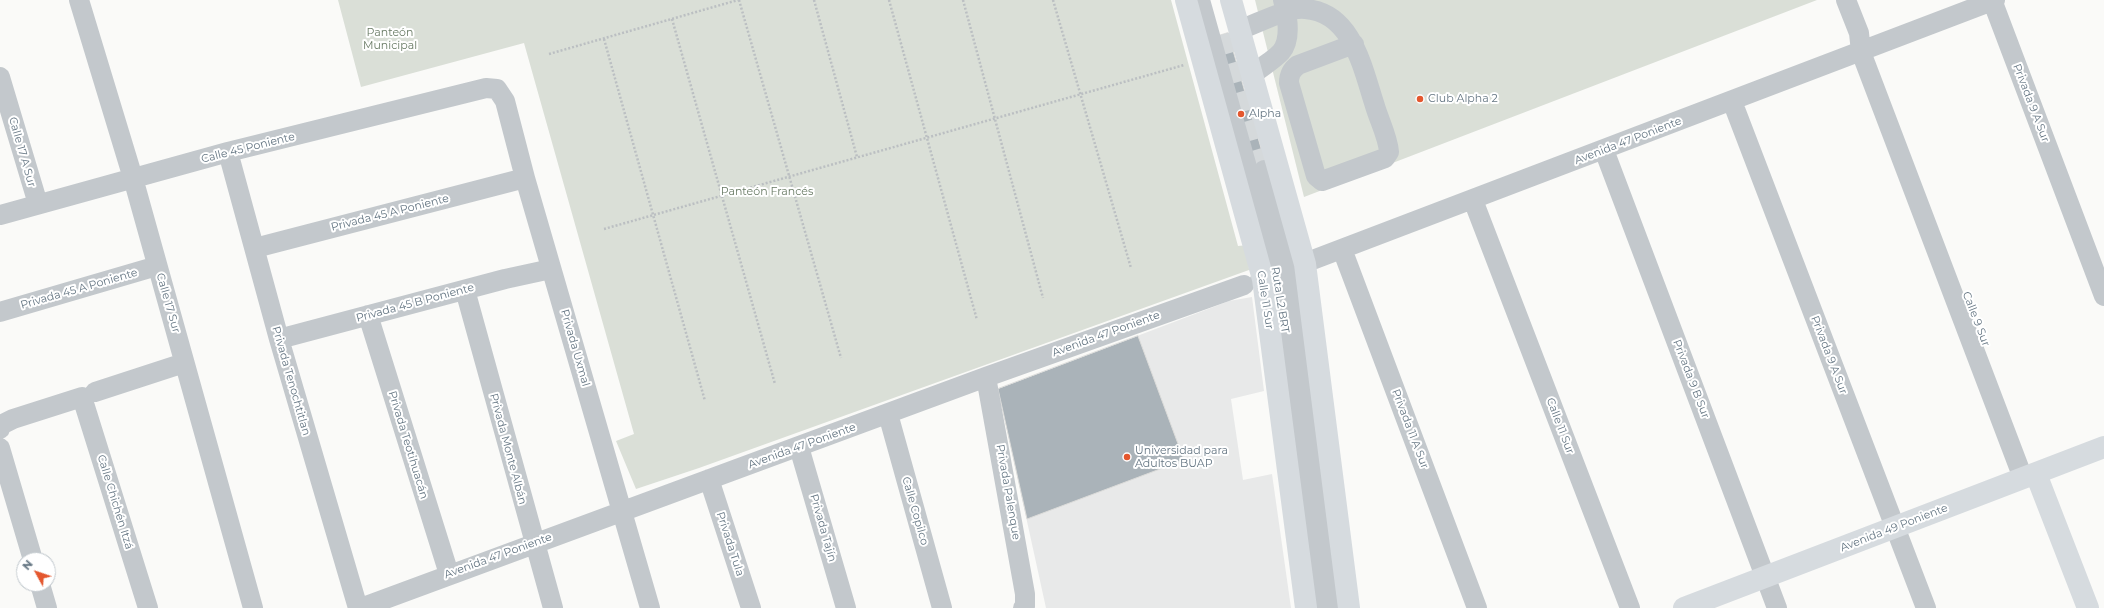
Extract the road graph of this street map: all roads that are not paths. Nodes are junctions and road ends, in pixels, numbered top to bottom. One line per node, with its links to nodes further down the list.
1 (79, 0): 19 (street, Calle 17 Sur)
2 (1186, 0): 28 (main road, Calle 11 Sur)
3 (1200, 0): 28 (street, Ruta L2 BRT)
4 (1214, 0): 9 (street)
5 (1231, 0): 9 (main road, Calle 11 Sur)
6 (1846, 0): 11 (street, Calle 9 Sur)
7 (1993, 0): 11 (street, Avenida 47 Poniente); 30 (street, Privada 9 A Sur)
8 (1285, 6): 9 (street); 10 (street); 12 (street)
9 (1232, 32): 12 (main road, Calle 11 Sur)
10 (1354, 44): 10 (street)
11 (1864, 44): 15 (street, Avenida 47 Poniente); 42 (street, Calle 9 Sur)
12 (1252, 75): 28 (main road, Calle 11 Sur)
13 (0, 77): 22 (street, Calle 17 A Sur)
14 (497, 89): 17 (street, Calle 45 Poniente); 20 (street, Privada Uxmal)
15 (1732, 101): 16 (street, Avenida 47 Poniente); 45 (street, Privada 9 A Sur)
16 (1604, 150): 21 (street, Avenida 47 Poniente); 49 (street, Privada 9 B Sur)
17 (228, 152): 19 (street, Calle 45 Poniente); 24 (street, Privada Tenochtitlan)
18 (1264, 170): 28 (street, Ruta L2 BRT)
19 (133, 178): 22 (street, Calle 45 Poniente); 26 (street, Calle 17 Sur)
20 (525, 178): 24 (street, Privada 45 A Poniente); 27 (street, Privada Uxmal)
21 (1473, 200): 25 (street, Avenida 47 Poniente); 66 (street, Calle 11 Sur)
22 (38, 204): 23 (street, Calle 45 Poniente)
23 (0, 215)
24 (255, 248): 33 (street, Privada Tenochtitlan)
25 (1342, 249): 28 (street, Avenida 47 Poniente); 65 (street, Privada 11 A Sur)
26 (157, 266): 31 (street, Privada 45 A Poniente); 34 (street, Calle 17 Sur)
27 (552, 269): 29 (street, Privada 45 B Poniente); 44 (street, Privada Uxmal)
28 (1274, 275): 35 (street, Avenida 47 Poniente); 61 (main road, Calle 11 Sur); 62 (street, Ruta L2 BRT); 63 (street, Ruta L2 BRT); 64 (main road, Calle 11 Sur)
29 (465, 290): 32 (street, Privada 45 B Poniente); 46 (street, Privada Monte Albán)
30 (2104, 296)
31 (0, 312)
32 (368, 315): 33 (street, Privada 45 B Poniente); 48 (street, Privada Teotihuacán)
33 (279, 339): 55 (street, Privada Tenochtitlan)
34 (184, 363): 36 (street); 54 (street, Calle 17 Sur)
35 (986, 377): 37 (street, Avenida 47 Poniente); 51 (street, Privada Palenque)
36 (89, 394): 38 (street); 53 (street, Calle Chichén Itzá)
37 (888, 414): 39 (street, Avenida 47 Poniente); 60 (street, Calle Copilco)
38 (0, 427)
39 (799, 447): 43 (street, Avenida 47 Poniente); 59 (street, Privada Tajín)
40 (2104, 447): 42 (main road, Avenida 49 Poniente)
41 (0, 448): 47 (street)
42 (2029, 476): 45 (main road, Avenida 49 Poniente); 70 (main road, Calle 9 Sur); 71 (main road, Calle 9 Sur)
43 (709, 479): 44 (street, Avenida 47 Poniente); 58 (street, Privada Tula)
44 (622, 511): 46 (street, Avenida 47 Poniente); 57 (street, Privada Uxmal)
45 (1895, 528): 49 (main road, Avenida 49 Poniente); 69 (street, Privada 9 A Sur)
46 (534, 543): 48 (street, Avenida 47 Poniente); 56 (street, Privada Monte Albán)
47 (31, 552)
48 (449, 574): 55 (street, Avenida 47 Poniente)
49 (1765, 577): 67 (main road, Avenida 49 Poniente); 68 (street, Privada 9 B Sur)
50 (42, 592): 52 (street)
51 (1024, 607)
52 (47, 608)
53 (148, 608)
54 (253, 608)
55 (360, 608)
56 (553, 608)
57 (650, 608)
58 (751, 608)
59 (846, 608)
60 (942, 608)
61 (1306, 608)
62 (1320, 608)
63 (1336, 608)
64 (1349, 608)
65 (1477, 608)
66 (1630, 608)
67 (1684, 608)
68 (1777, 608)
69 (1926, 608)
70 (2073, 608)
71 (2088, 608)

